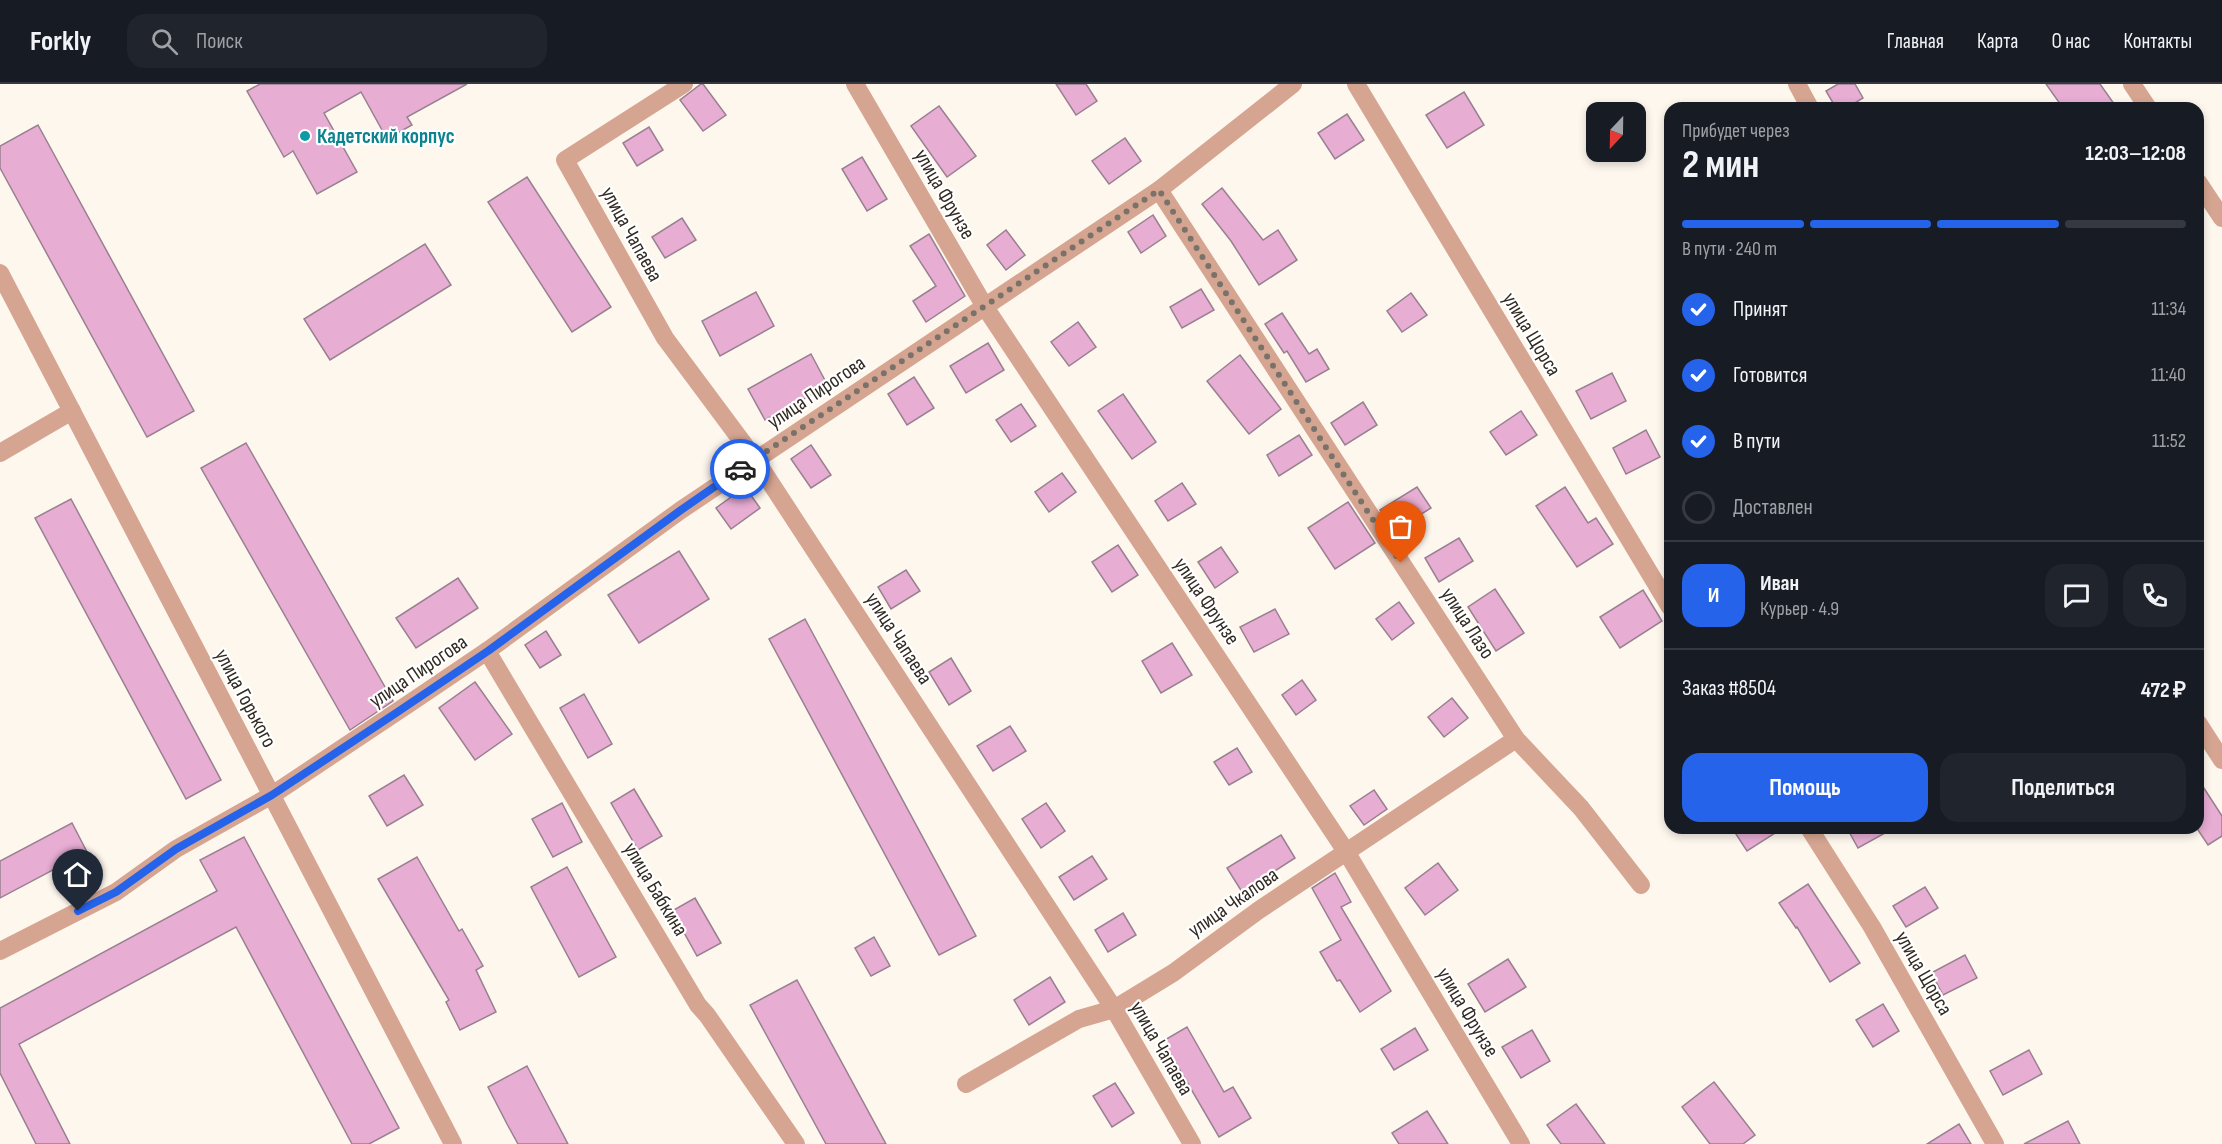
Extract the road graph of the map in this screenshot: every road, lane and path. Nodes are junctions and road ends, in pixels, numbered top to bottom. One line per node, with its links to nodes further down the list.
1 (684, 84): 16 (street, улица Чапаева)
2 (855, 84): 13 (street, улица Фрунзе)
3 (1293, 84): 9 (street, улица Пирогова)
4 (1356, 84): 17 (street, улица Щорса)
5 (1797, 84): 7 (street)
6 (2132, 84): 8 (street)
7 (1807, 102)
8 (2144, 102)
9 (1159, 190): 13 (street, улица Пирогова); 20 (street, улица Лазо)
10 (2204, 191): 11 (street)
11 (2222, 218)
12 (0, 273): 14 (street, улица Горького)
13 (984, 307): 16 (street, улица Пирогова); 24 (street, улица Фрунзе)
14 (72, 411): 15 (street); 22 (street, улица Горького)
15 (0, 453)
16 (755, 459): 18 (street, улица Пирогова); 27 (street, улица Чапаева)
17 (1664, 597)
18 (488, 651): 22 (street, улица Пирогова); 30 (street, улица Бабкина)
19 (2204, 732): 21 (street)
20 (1516, 739): 24 (street, улица Чкалова); 25 (street, улица Лазо)
21 (2222, 760)
22 (272, 795): 26 (street, улица Пирогова); 29 (street, улица Горького)
23 (1813, 834): 33 (street, улица Щорса)
24 (1347, 854): 27 (street, улица Чкалова); 32 (street, улица Фрунзе)
25 (1641, 885)
26 (0, 951)
27 (1114, 1009): 28 (street, улица Чкалова); 31 (street, улица Чапаева)
28 (966, 1084)
29 (453, 1144)
30 (796, 1144)
31 (1192, 1144)
32 (1521, 1144)
33 (1995, 1144)

